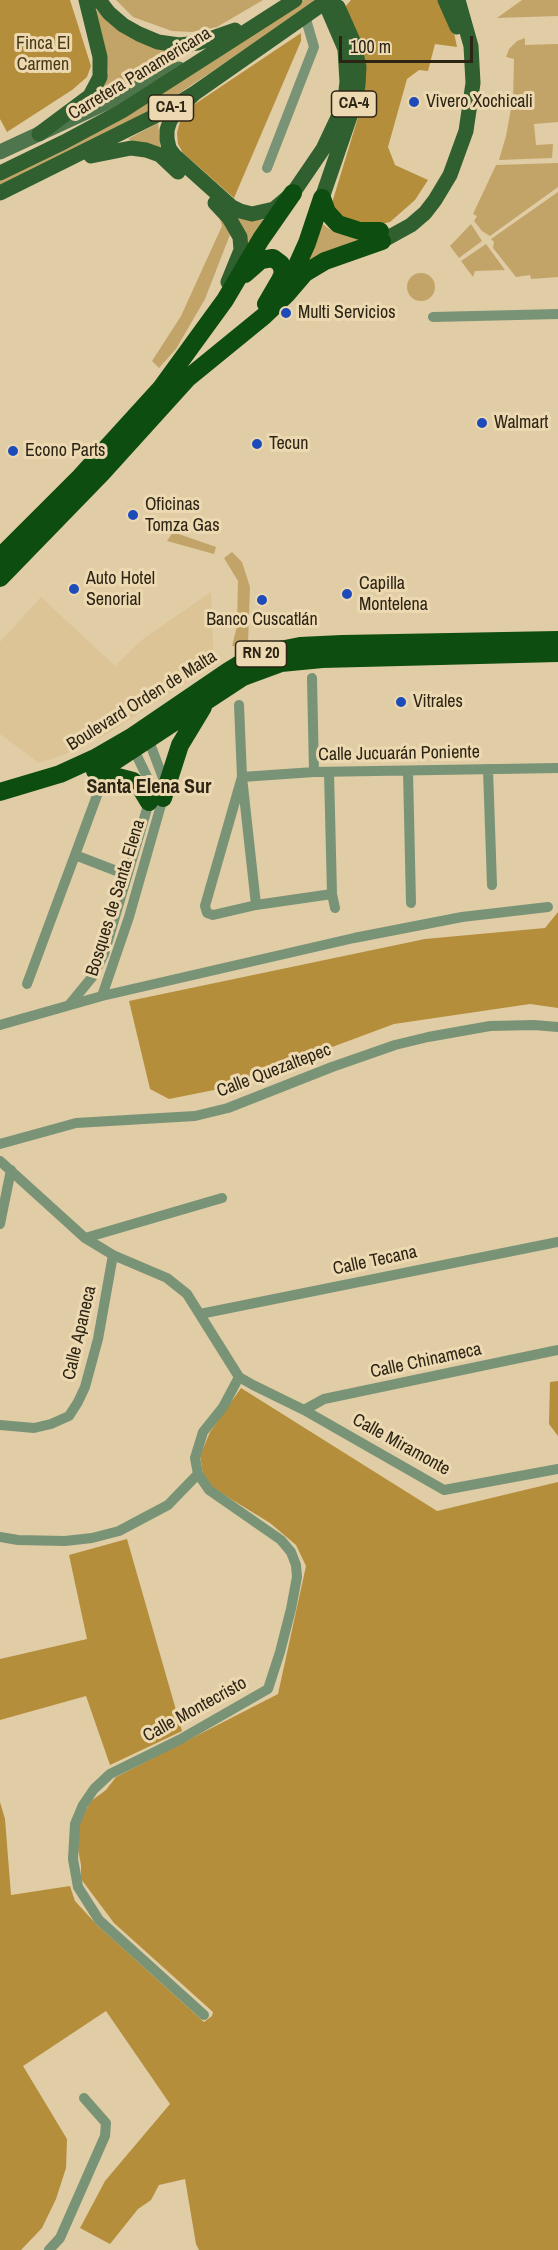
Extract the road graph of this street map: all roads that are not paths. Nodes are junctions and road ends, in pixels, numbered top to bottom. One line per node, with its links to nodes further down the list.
1 (86, 0): 10 (main road)
2 (99, 0): 6 (main road)
3 (295, 0): 6 (main road, Carretera Panamericana / CA-1)
4 (450, 0): 18 (main road)
5 (331, 4): 7 (main road, CA-1); 16 (main road, CA-4); 17 (main road, CA-4)
6 (281, 9): 8 (main road, Carretera Panamericana / CA-1)
7 (305, 16): 9 (main road, CA-1); 13 (street)
8 (217, 51): 10 (street); 14 (main road, Carretera Panamericana / CA-1)
9 (195, 93): 12 (main road, CA-1); 16 (main road)
10 (39, 134): 11 (street)
11 (0, 152)
12 (67, 161): 15 (main road, CA-1); 19 (main road)
13 (267, 168)
14 (0, 173)
15 (0, 193)
16 (293, 193): 19 (highway, CA-4)
17 (322, 198): 18 (highway); 21 (highway, CA-4)
18 (389, 232): 21 (highway)
19 (219, 308): 23 (highway); 24 (highway, CA-4)
20 (558, 314): 22 (street)
21 (264, 316): 23 (highway, CA-4)
22 (433, 317)
23 (238, 337): 25 (highway, CA-4)
24 (0, 557)
25 (0, 578)
26 (558, 640): 40 (highway, Boulevard Orden de Malta / RN 20)
27 (558, 653): 29 (highway, Boulevard Orden de Malta / RN 20)
28 (312, 678): 36 (street)
29 (209, 698): 31 (highway, Boulevard Orden de Malta / RN 20); 41 (highway)
30 (239, 705): 38 (street)
31 (142, 745): 34 (highway, Boulevard Orden de Malta / RN 20); 41 (street, Bosques de Santa Elena); 41 (street, Bosques de Santa Elena)
32 (558, 768): 33 (street, Calle Jucuarán Poniente)
33 (488, 769): 35 (street, Calle Jucuarán Poniente); 45 (street)
34 (95, 771): 41 (highway); 42 (highway, Boulevard Orden de Malta / RN 20)
35 (408, 771): 37 (street, Calle Jucuarán Poniente); 47 (street)
36 (314, 772): 37 (street, Calle Jucuarán Poniente); 38 (street, Calle Jucuarán Poniente)
37 (328, 772): 46 (street)
38 (242, 777): 48 (street); 48 (street)
39 (99, 790): 43 (street)
40 (0, 792)
41 (156, 800): 44 (street, Bosques de Santa Elena); 52 (street, Bosques de Santa Elena)
42 (0, 802)
43 (75, 855): 44 (street); 51 (street)
44 (128, 875): 53 (street, Bosques de Santa Elena)
45 (492, 885)
46 (332, 894): 48 (street); 50 (street)
47 (411, 903)
48 (256, 905)
49 (548, 907): 52 (street)
50 (335, 908)
51 (27, 984)
52 (102, 996): 53 (street)
53 (70, 1005): 54 (street)
54 (0, 1025)
55 (558, 1027): 56 (street, Calle Quezaltepec)
56 (0, 1144)
57 (0, 1161): 58 (street)
58 (11, 1170): 60 (street); 61 (street)
59 (222, 1198): 61 (street)
60 (0, 1224)
61 (85, 1238): 63 (street)
62 (558, 1242): 64 (street, Calle Tecana)
63 (113, 1255): 64 (street); 68 (street, Calle Apaneca)
64 (200, 1314): 66 (street)
65 (558, 1350): 67 (street, Calle Chinameca)
66 (239, 1377): 67 (street, Calle Miramonte); 70 (street)
67 (304, 1410): 69 (street, Calle Miramonte)
68 (0, 1425)
69 (558, 1469)
70 (198, 1474): 71 (street); 72 (street, Calle Montecristo)
71 (0, 1537)
72 (204, 2015)
73 (84, 2098): 74 (street)
74 (49, 2250)

